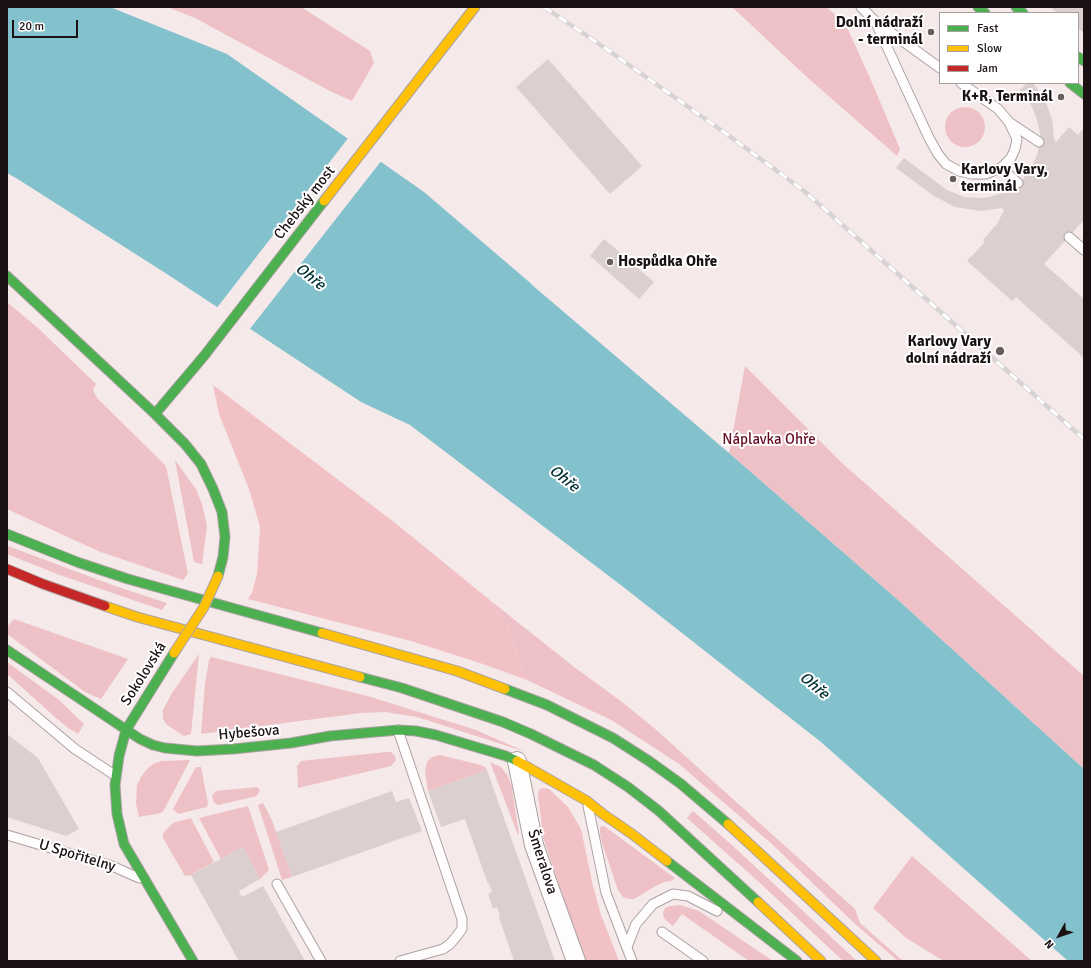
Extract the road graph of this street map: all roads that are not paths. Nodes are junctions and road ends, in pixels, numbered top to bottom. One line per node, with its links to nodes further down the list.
1 (475, 7): 17 (main road, Chebský most)
2 (861, 7): 3 (lane)
3 (875, 21): 4 (lane); 10 (lane)
4 (939, 67)
5 (962, 84): 8 (lane)
6 (1071, 84): 7 (main road)
7 (1084, 94)
8 (1010, 122): 9 (lane); 10 (lane)
9 (1039, 142)
10 (1001, 168): 11 (lane)
11 (1018, 183)
12 (1070, 237): 13 (lane)
13 (1084, 250)
14 (7, 276): 16 (main road, Sokolovská)
15 (7, 284): 16 (main road)
16 (22, 290): 17 (main road, Sokolovská)
17 (155, 414): 24 (main road, Sokolovská, bridge)
18 (7, 534): 20 (main road)
19 (30, 534): 20 (main road)
20 (77, 562): 42 (main road)
21 (7, 569): 41 (main road)
22 (7, 650): 24 (main road, Hybešova)
23 (7, 692): 27 (lane)
24 (126, 730): 25 (main road, Hybešova); 27 (main road, Sokolovská)
25 (398, 730): 26 (main road, Hybešova); 37 (lane)
26 (517, 761): 28 (main road, Hybešova); 38 (street, Šmeralova)
27 (116, 776): 30 (main road, Sokolovská)
28 (587, 801): 33 (lane); 34 (main road, Hybešova)
29 (8, 836): 30 (lane, U Spořitelny)
30 (146, 881): 35 (main road, Sokolovská)
31 (277, 884): 36 (lane)
32 (662, 932): 40 (lane)
33 (627, 947): 34 (lane); 39 (lane)
34 (795, 959)
35 (193, 961)
36 (322, 961)
37 (400, 961)
38 (576, 961)
39 (632, 961)
40 (703, 961)
41 (821, 961)
42 (876, 961)

